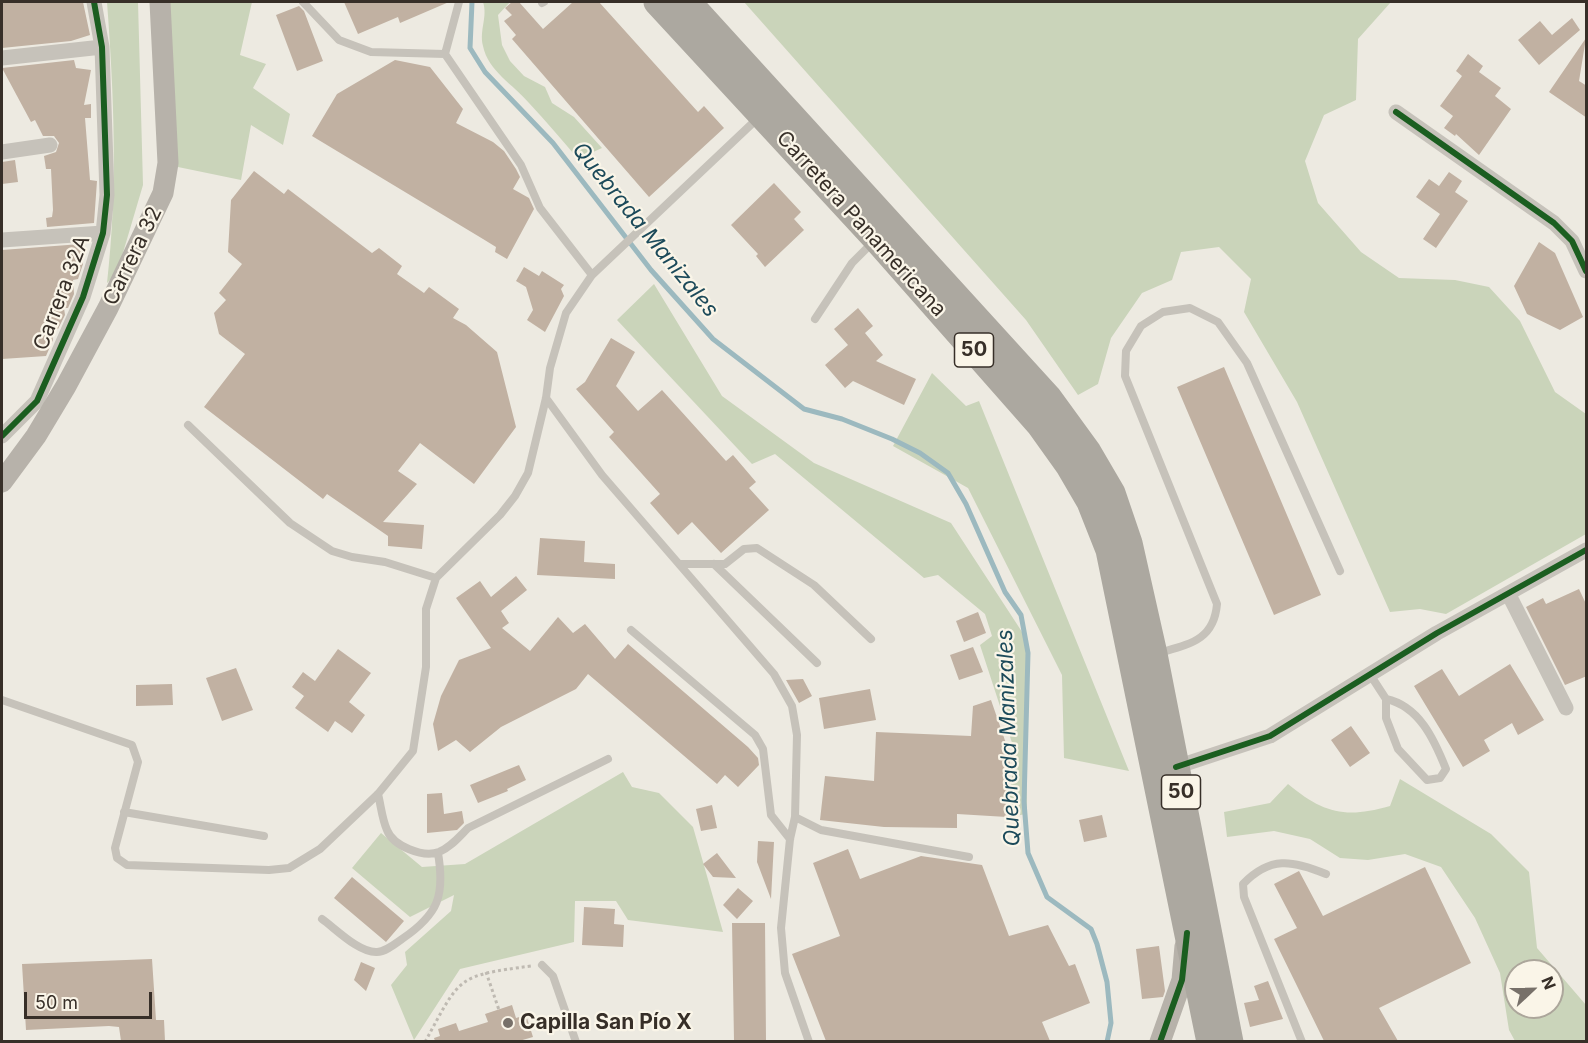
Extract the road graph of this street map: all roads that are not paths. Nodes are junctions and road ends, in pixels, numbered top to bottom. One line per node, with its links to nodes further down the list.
1 (94, 2): 7 (street, Carrera 32A)
2 (160, 2): 23 (main road, Carrera 32)
3 (303, 2): 8 (lane)
4 (459, 2): 8 (lane)
5 (657, 2): 11 (highway, Carretera Panamericana / 50)
6 (688, 2): 32 (highway, Carretera Panamericana / 50)
7 (102, 47): 9 (street); 14 (street, Carrera 32A)
8 (445, 54): 18 (lane)
9 (2, 58)
10 (1396, 112): 17 (street)
11 (762, 115): 15 (highway, Carretera Panamericana / 50); 18 (lane)
12 (50, 146): 13 (street)
13 (2, 152)
14 (103, 233): 16 (street); 22 (street, Carrera 32A)
15 (876, 239): 19 (lane); 49 (highway, Carretera Panamericana / 50)
16 (2, 240)
17 (1587, 271)
18 (592, 274): 20 (lane)
19 (815, 320)
20 (546, 398): 25 (lane); 28 (lane)
21 (188, 425): 28 (lane)
22 (2, 436)
23 (2, 482)
24 (1587, 550): 29 (street)
25 (680, 564): 26 (lane); 42 (lane)
26 (714, 564): 31 (lane); 33 (lane)
27 (1340, 570): 32 (lane)
28 (436, 578): 40 (lane)
29 (1509, 595): 34 (street); 37 (street)
30 (631, 630): 44 (lane)
31 (871, 639)
32 (1155, 654): 39 (highway, Carretera Panamericana / 50)
33 (817, 663)
34 (1371, 676): 35 (lane); 39 (street)
35 (1386, 699): 35 (lane)
36 (2, 700): 41 (lane)
37 (1566, 708)
38 (608, 759): 45 (lane)
39 (1176, 767): 55 (highway, Carretera Panamericana / 50)
40 (378, 794): 41 (lane); 45 (lane)
41 (124, 812): 43 (lane)
42 (795, 817): 44 (lane); 46 (lane)
43 (264, 836)
44 (790, 839): 52 (lane)
45 (438, 853): 48 (lane)
46 (969, 857)
47 (1326, 874): 56 (lane)
48 (322, 919)
49 (1187, 933): 53 (main road); 54 (highway, Carretera Panamericana / 50)
50 (542, 964): 51 (lane)
51 (576, 1041)
52 (810, 1041)
53 (1160, 1041)
54 (1210, 1041)
55 (1230, 1041)
56 (1302, 1041)

